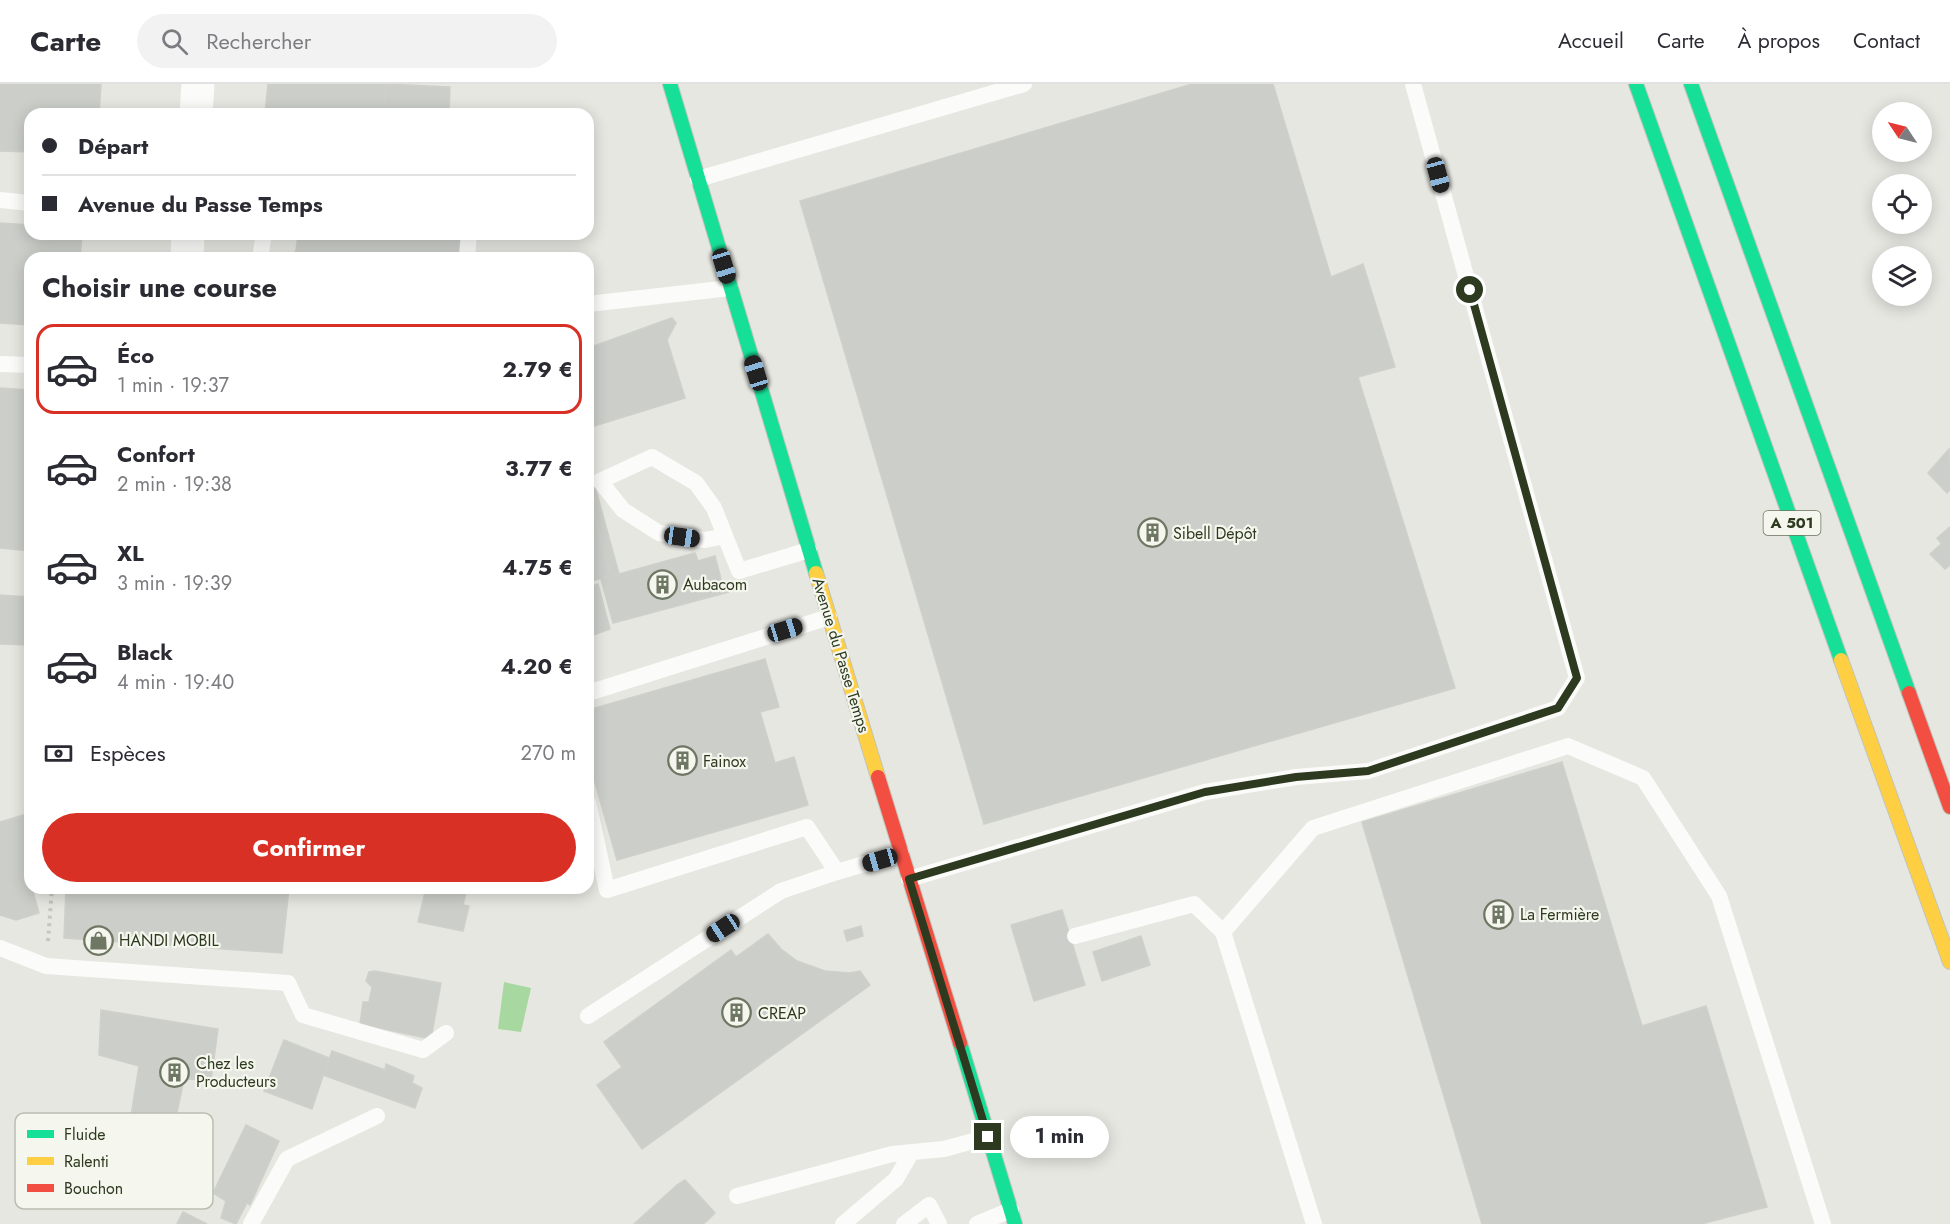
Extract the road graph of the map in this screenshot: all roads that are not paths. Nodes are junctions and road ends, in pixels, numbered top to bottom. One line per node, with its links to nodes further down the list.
1 (198, 84): 8 (street)
2 (670, 84): 9 (main road, Avenue du Passe Temps)
3 (1024, 84): 7 (lane)
4 (1413, 84): 24 (lane)
5 (1636, 84): 28 (main road, A 501)
6 (1691, 84): 20 (main road, A 501)
7 (995, 88): 9 (lane)
8 (196, 108)
9 (698, 179): 12 (main road, Avenue du Passe Temps)
10 (0, 200): 11 (lane)
11 (24, 202)
12 (730, 288): 13 (lane); 17 (main road, Avenue du Passe Temps)
13 (594, 303)
14 (0, 364): 15 (lane)
15 (24, 365)
16 (725, 536): 16 (lane); 17 (lane)
17 (809, 550): 18 (main road, Avenue du Passe Temps)
18 (829, 617): 19 (lane); 22 (main road, Avenue du Passe Temps)
19 (594, 691)
20 (1950, 807)
21 (594, 830): 23 (lane)
22 (902, 853): 23 (lane); 24 (main road, Avenue du Passe Temps)
23 (837, 872): 29 (lane)
24 (909, 879): 32 (main road, Avenue du Passe Temps)
25 (1223, 932): 26 (lane); 41 (lane); 42 (lane)
26 (1075, 936)
27 (0, 948): 30 (lane)
28 (1950, 962)
29 (588, 1016)
30 (446, 1033)
31 (377, 1116): 36 (lane)
32 (988, 1137): 33 (lane); 35 (main road, Avenue du Passe Temps)
33 (911, 1153): 34 (lane); 37 (lane)
34 (736, 1196)
35 (1013, 1217): 40 (lane)
36 (251, 1224)
37 (843, 1224)
38 (904, 1224): 39 (lane)
39 (939, 1224)
40 (977, 1224)
41 (1314, 1224)
42 (1823, 1224)

